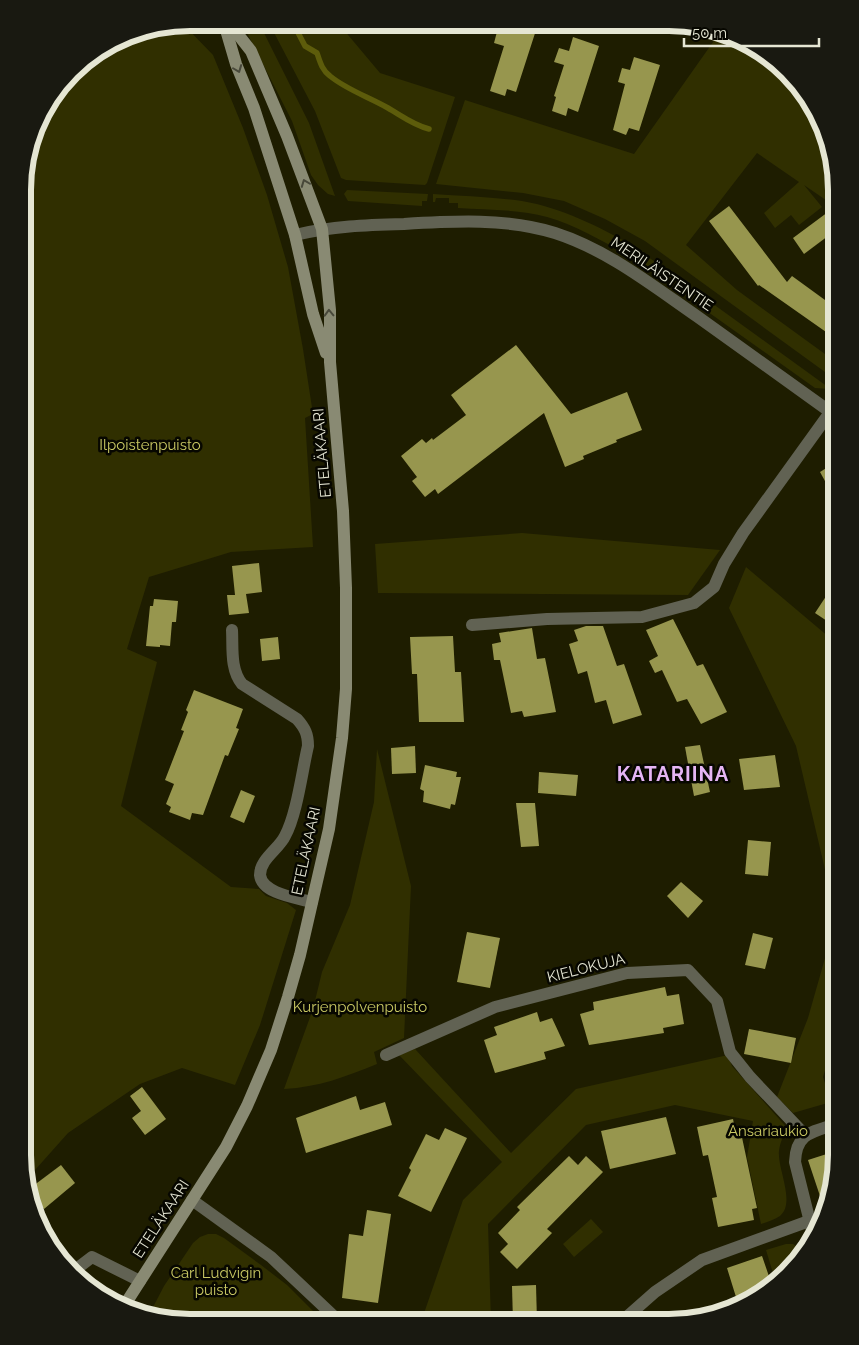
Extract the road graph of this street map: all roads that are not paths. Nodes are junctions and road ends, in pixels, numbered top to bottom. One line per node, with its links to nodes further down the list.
1 (227, 32): 4 (main road, ETELÄKAARI, one-way to 4)
2 (236, 32): 3 (main road, ETELÄKAARI, one-way to 2)
3 (322, 229): 4 (street, MERILÄISTENTIE); 5 (main road, ETELÄKAARI, one-way to 3); 6 (street, MERILÄISTENTIE)
4 (295, 235): 5 (main road, ETELÄKAARI)
5 (330, 362): 10 (main road, ETELÄKAARI)
6 (828, 407)
7 (828, 419): 8 (street)
8 (472, 625)
9 (232, 630): 10 (street)
10 (312, 902): 14 (main road, ETELÄKAARI)
11 (386, 1055): 13 (street, KIELOKUJA)
12 (827, 1127): 13 (street)
13 (805, 1135): 15 (street)
14 (192, 1200): 18 (main road, ETELÄKAARI); 20 (street)
15 (809, 1221): 16 (street); 21 (street)
16 (811, 1226)
17 (78, 1267): 18 (street)
18 (140, 1281): 19 (main road, ETELÄKAARI)
19 (127, 1301)
20 (332, 1314)
21 (629, 1314)

